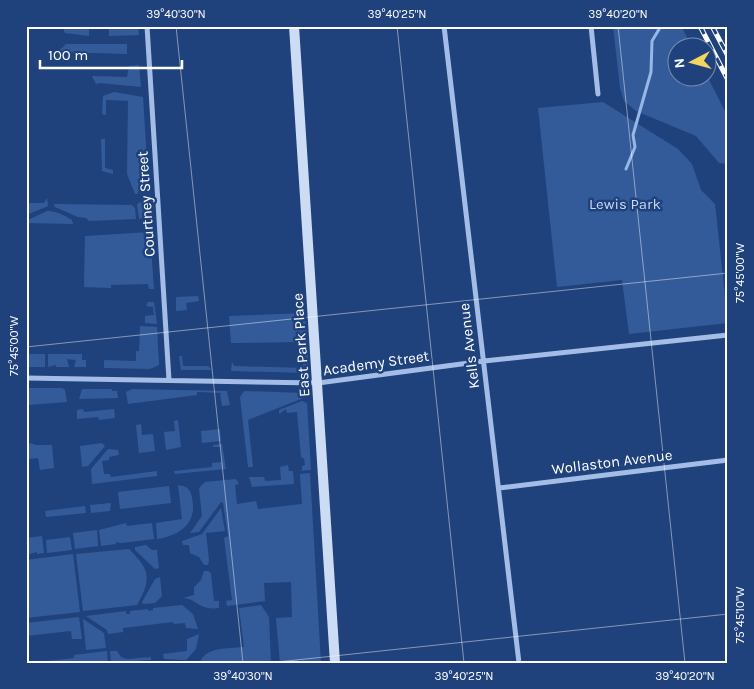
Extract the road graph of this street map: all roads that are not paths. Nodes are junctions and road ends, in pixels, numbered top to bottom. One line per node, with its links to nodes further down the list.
1 (147, 26): 9 (street, Courtney Street)
2 (294, 26): 10 (street, East Park Place)
3 (444, 26): 7 (street, Kells Avenue)
4 (591, 26): 5 (street)
5 (598, 94)
6 (728, 335): 7 (street, Academy Street)
7 (484, 361): 10 (street, Academy Street); 12 (street, Kells Avenue)
8 (26, 378): 9 (street, Academy Street)
9 (169, 380): 10 (street, Academy Street)
10 (318, 383): 13 (street, East Park Place)
11 (728, 460): 12 (street, Wollaston Avenue)
12 (499, 488): 14 (street, Kells Avenue)
13 (335, 663)
14 (519, 663)

